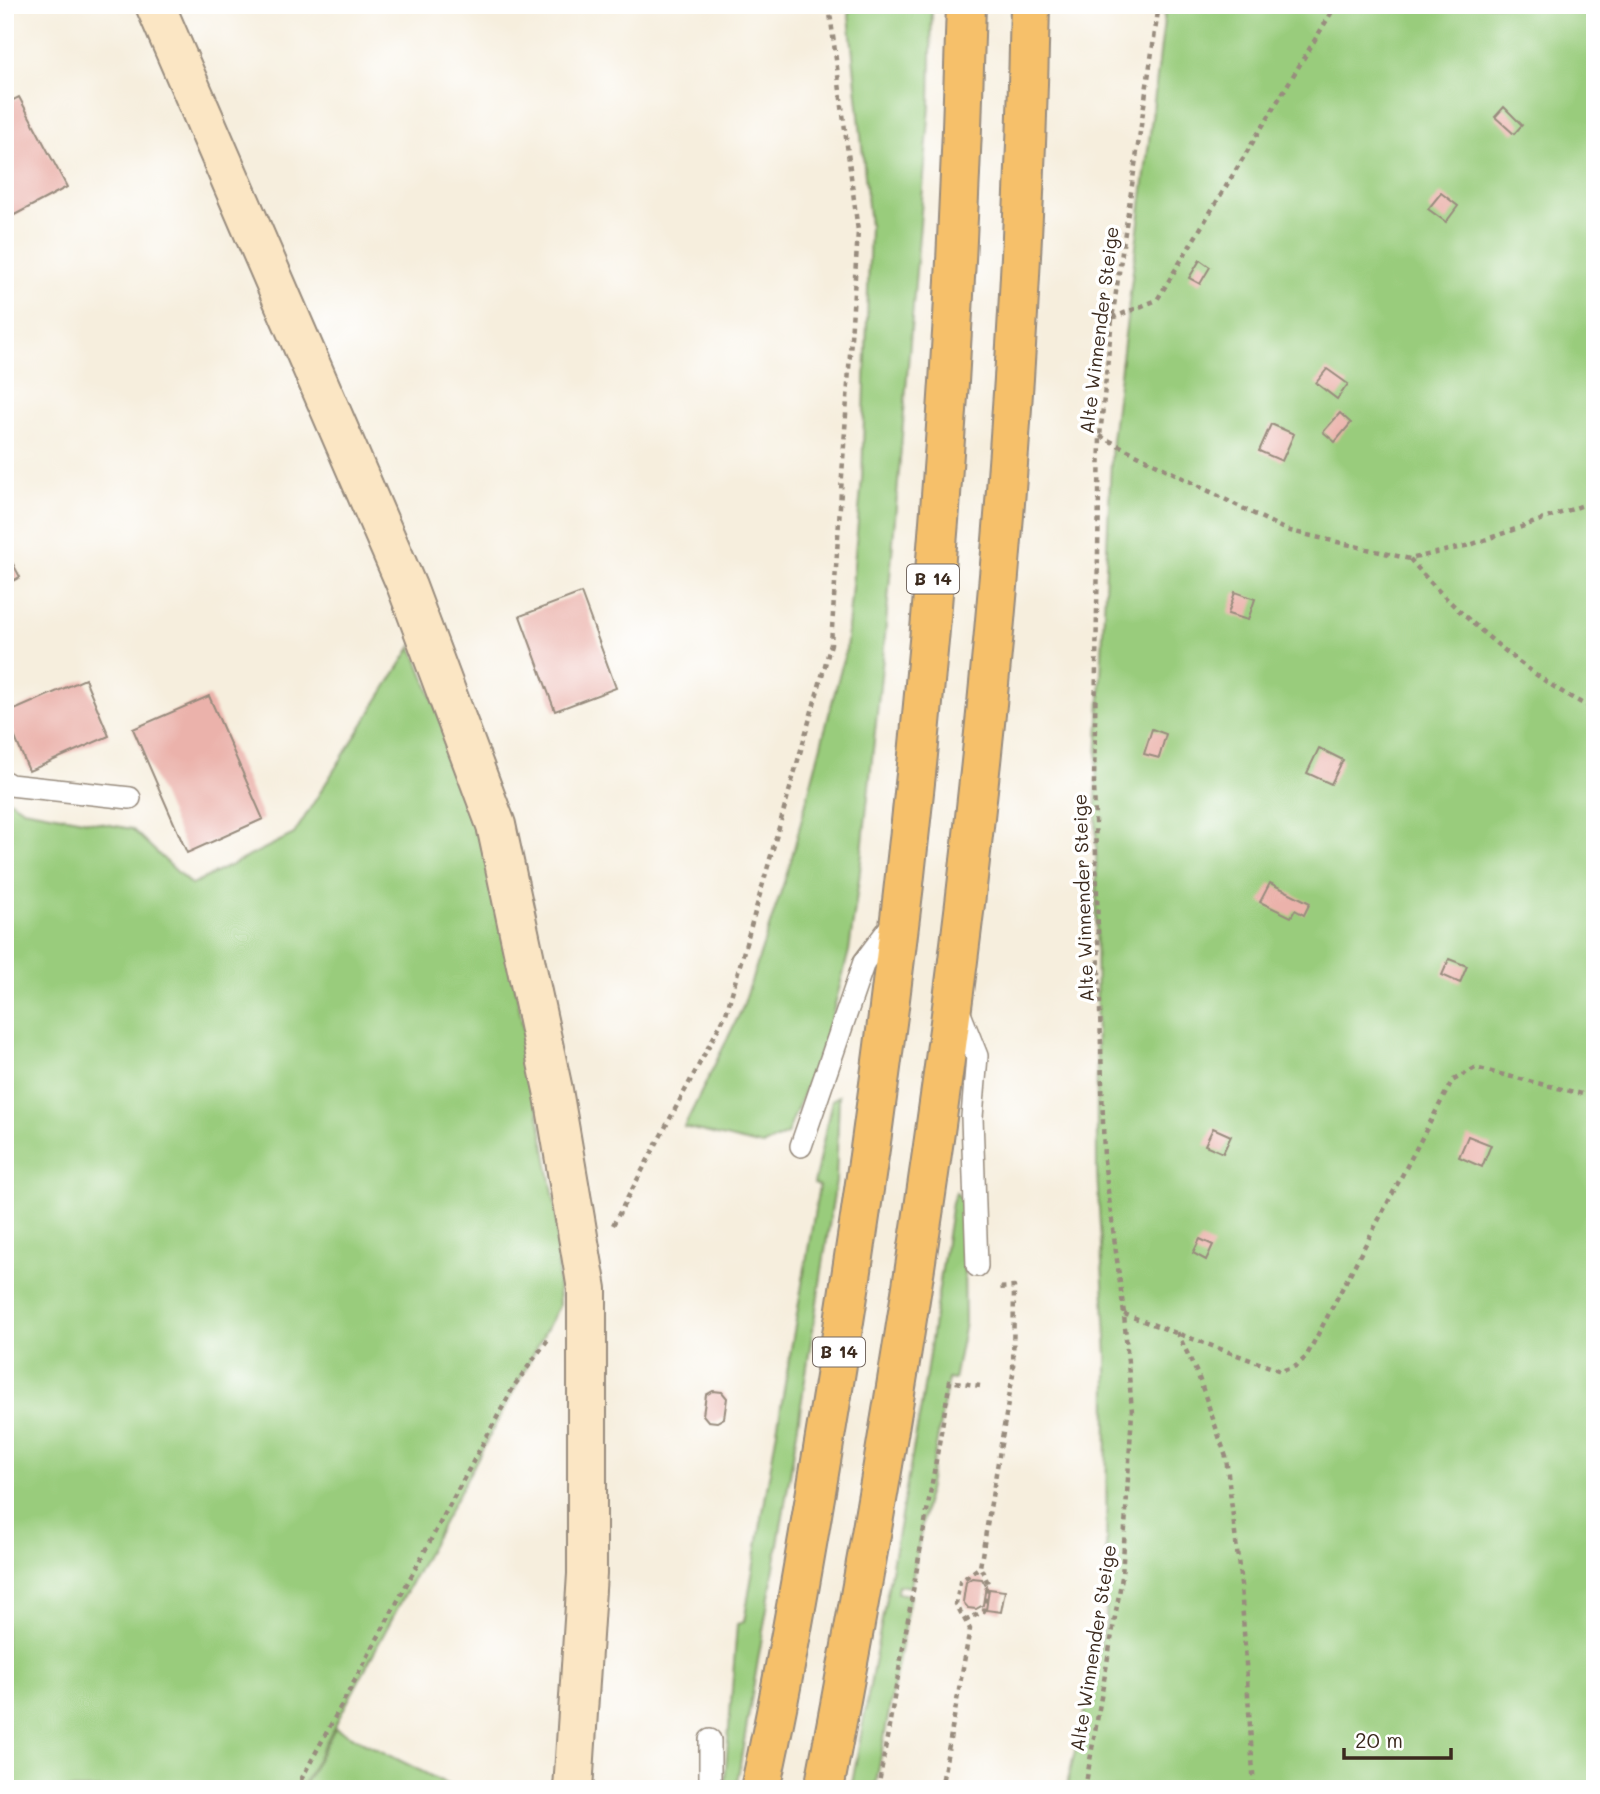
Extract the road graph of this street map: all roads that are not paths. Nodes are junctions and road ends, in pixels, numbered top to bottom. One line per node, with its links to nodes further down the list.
1 (155, 5): 11 (street)
2 (967, 5): 6 (highway, B 14)
3 (1030, 5): 7 (highway)
4 (5, 782): 5 (lane)
5 (130, 798)
6 (901, 912): 8 (lane); 13 (highway, B 14)
7 (953, 998): 9 (lane); 14 (highway)
8 (801, 1146)
9 (977, 1266)
10 (709, 1740): 12 (lane)
11 (573, 1789)
12 (710, 1789)
13 (760, 1789)
14 (824, 1789)

